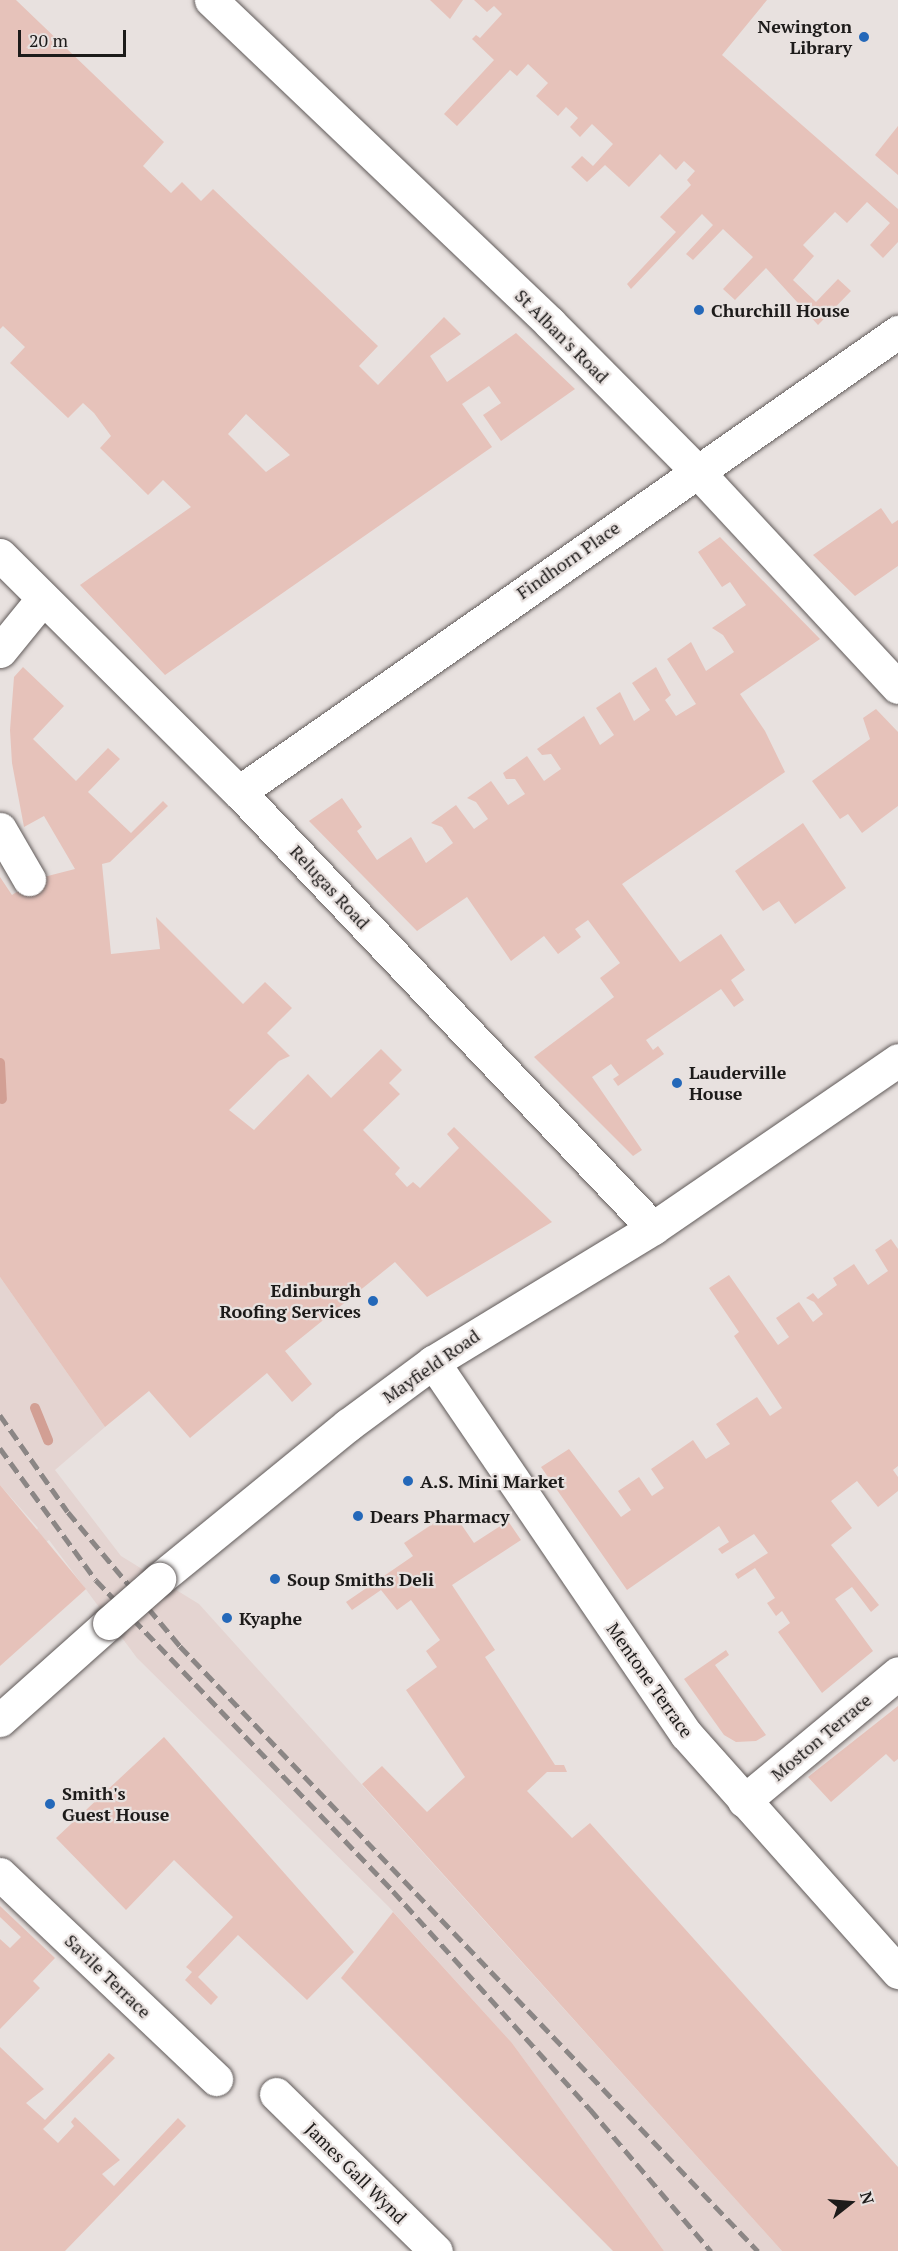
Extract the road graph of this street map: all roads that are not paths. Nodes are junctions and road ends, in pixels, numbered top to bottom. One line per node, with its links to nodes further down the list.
1 (211, 0): 3 (street, St Alban's Road)
2 (898, 332): 3 (street, Findhorn Place)
3 (696, 470): 7 (street, St Alban's Road); 8 (street, Findhorn Place)
4 (0, 555): 5 (street, Relugas Road)
5 (43, 598): 6 (street); 8 (street, Relugas Road)
6 (0, 651)
7 (898, 687)
8 (240, 792): 12 (street, Relugas Road)
9 (0, 829): 10 (street)
10 (29, 879)
11 (898, 1060): 12 (street, Mayfield Road)
12 (652, 1227): 13 (street, Mayfield Road)
13 (434, 1362): 15 (street, Mayfield Road, bridge); 16 (street, Mentone Terrace)
14 (898, 1673): 16 (street, Moston Terrace)
15 (0, 1720)
16 (744, 1801): 18 (street, Mentone Terrace)
17 (0, 1874): 19 (street, Savile Terrace)
18 (898, 1972)
19 (216, 2079)
20 (276, 2094): 21 (street, James Gall Wynd)
21 (436, 2251)

